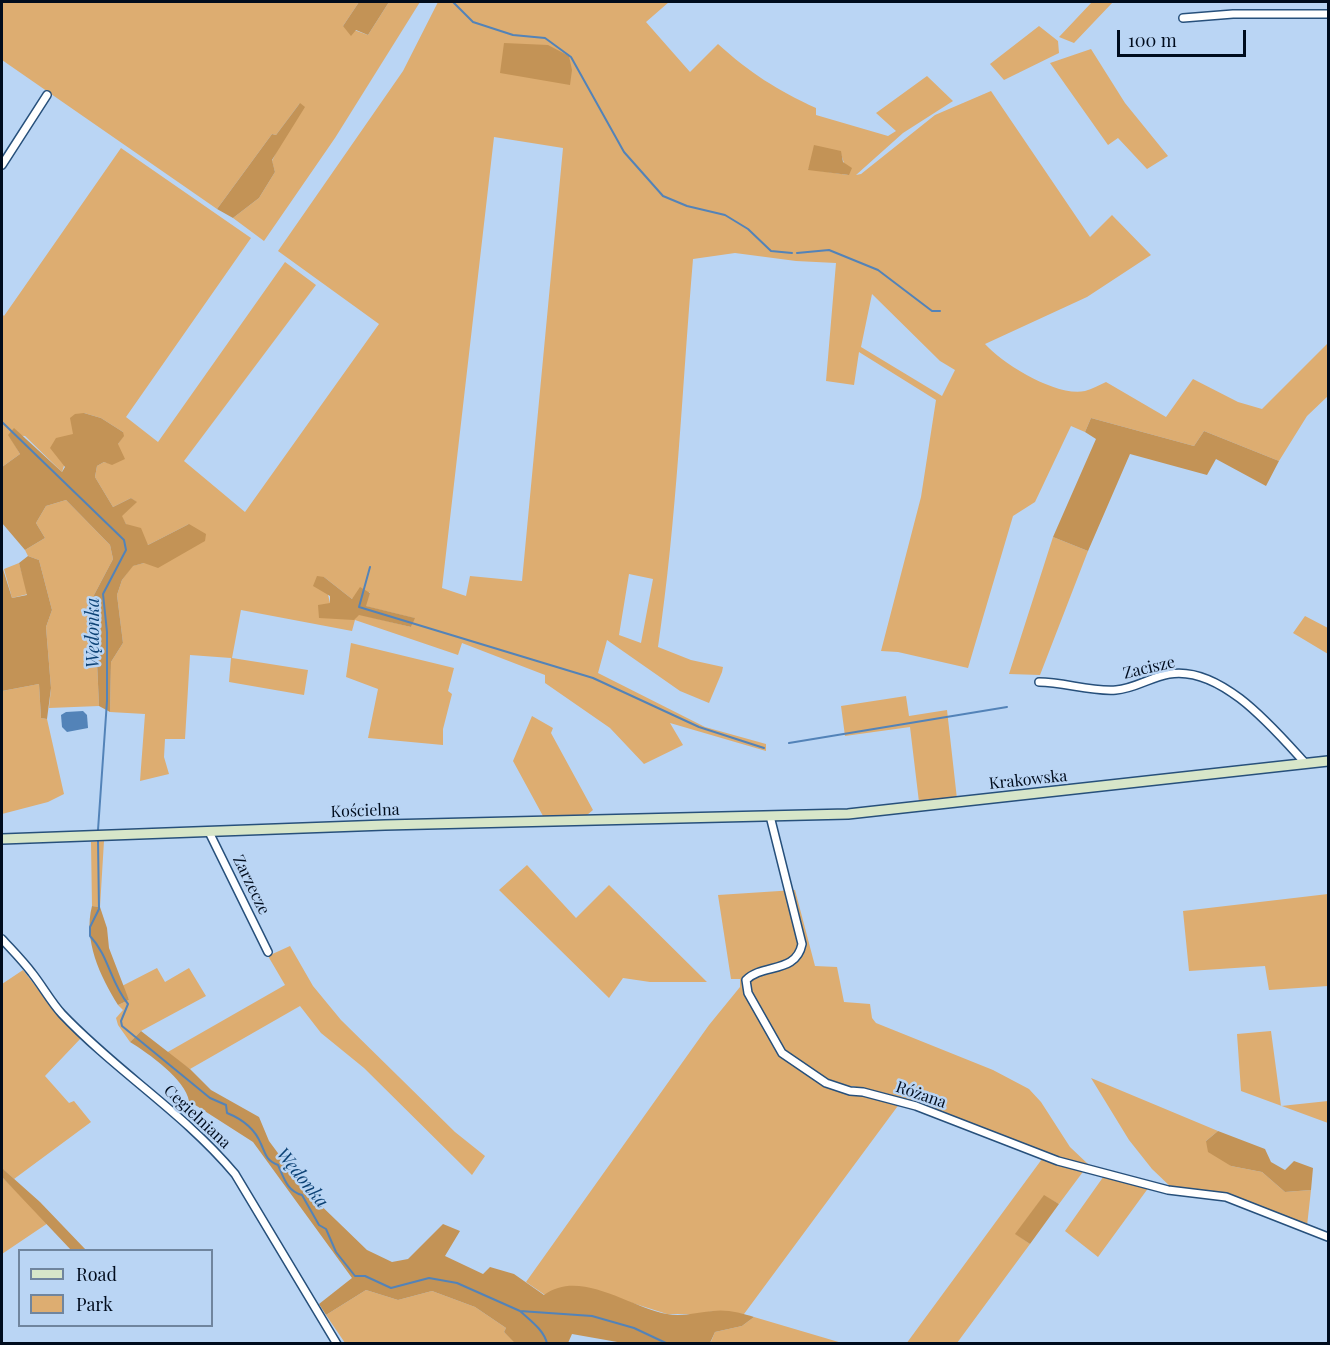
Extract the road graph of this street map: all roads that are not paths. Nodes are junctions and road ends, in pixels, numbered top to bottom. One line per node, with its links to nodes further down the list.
1 (1329, 14): 2 (street)
2 (1183, 18)
3 (47, 95): 4 (street)
4 (2, 165)
5 (1039, 682): 7 (street, Zacisze)
6 (1329, 761): 7 (street, Krakowska)
7 (1305, 763): 8 (street, Krakowska)
8 (770, 816): 9 (street, Krakowska); 14 (street, Różana)
9 (729, 818): 10 (street, Kościelna)
10 (209, 831): 11 (street, Kościelna); 13 (street, Zarzecze)
11 (2, 839)
12 (2, 939): 15 (street, Cegielniana)
13 (268, 952)
14 (1329, 1237)
15 (337, 1344)

